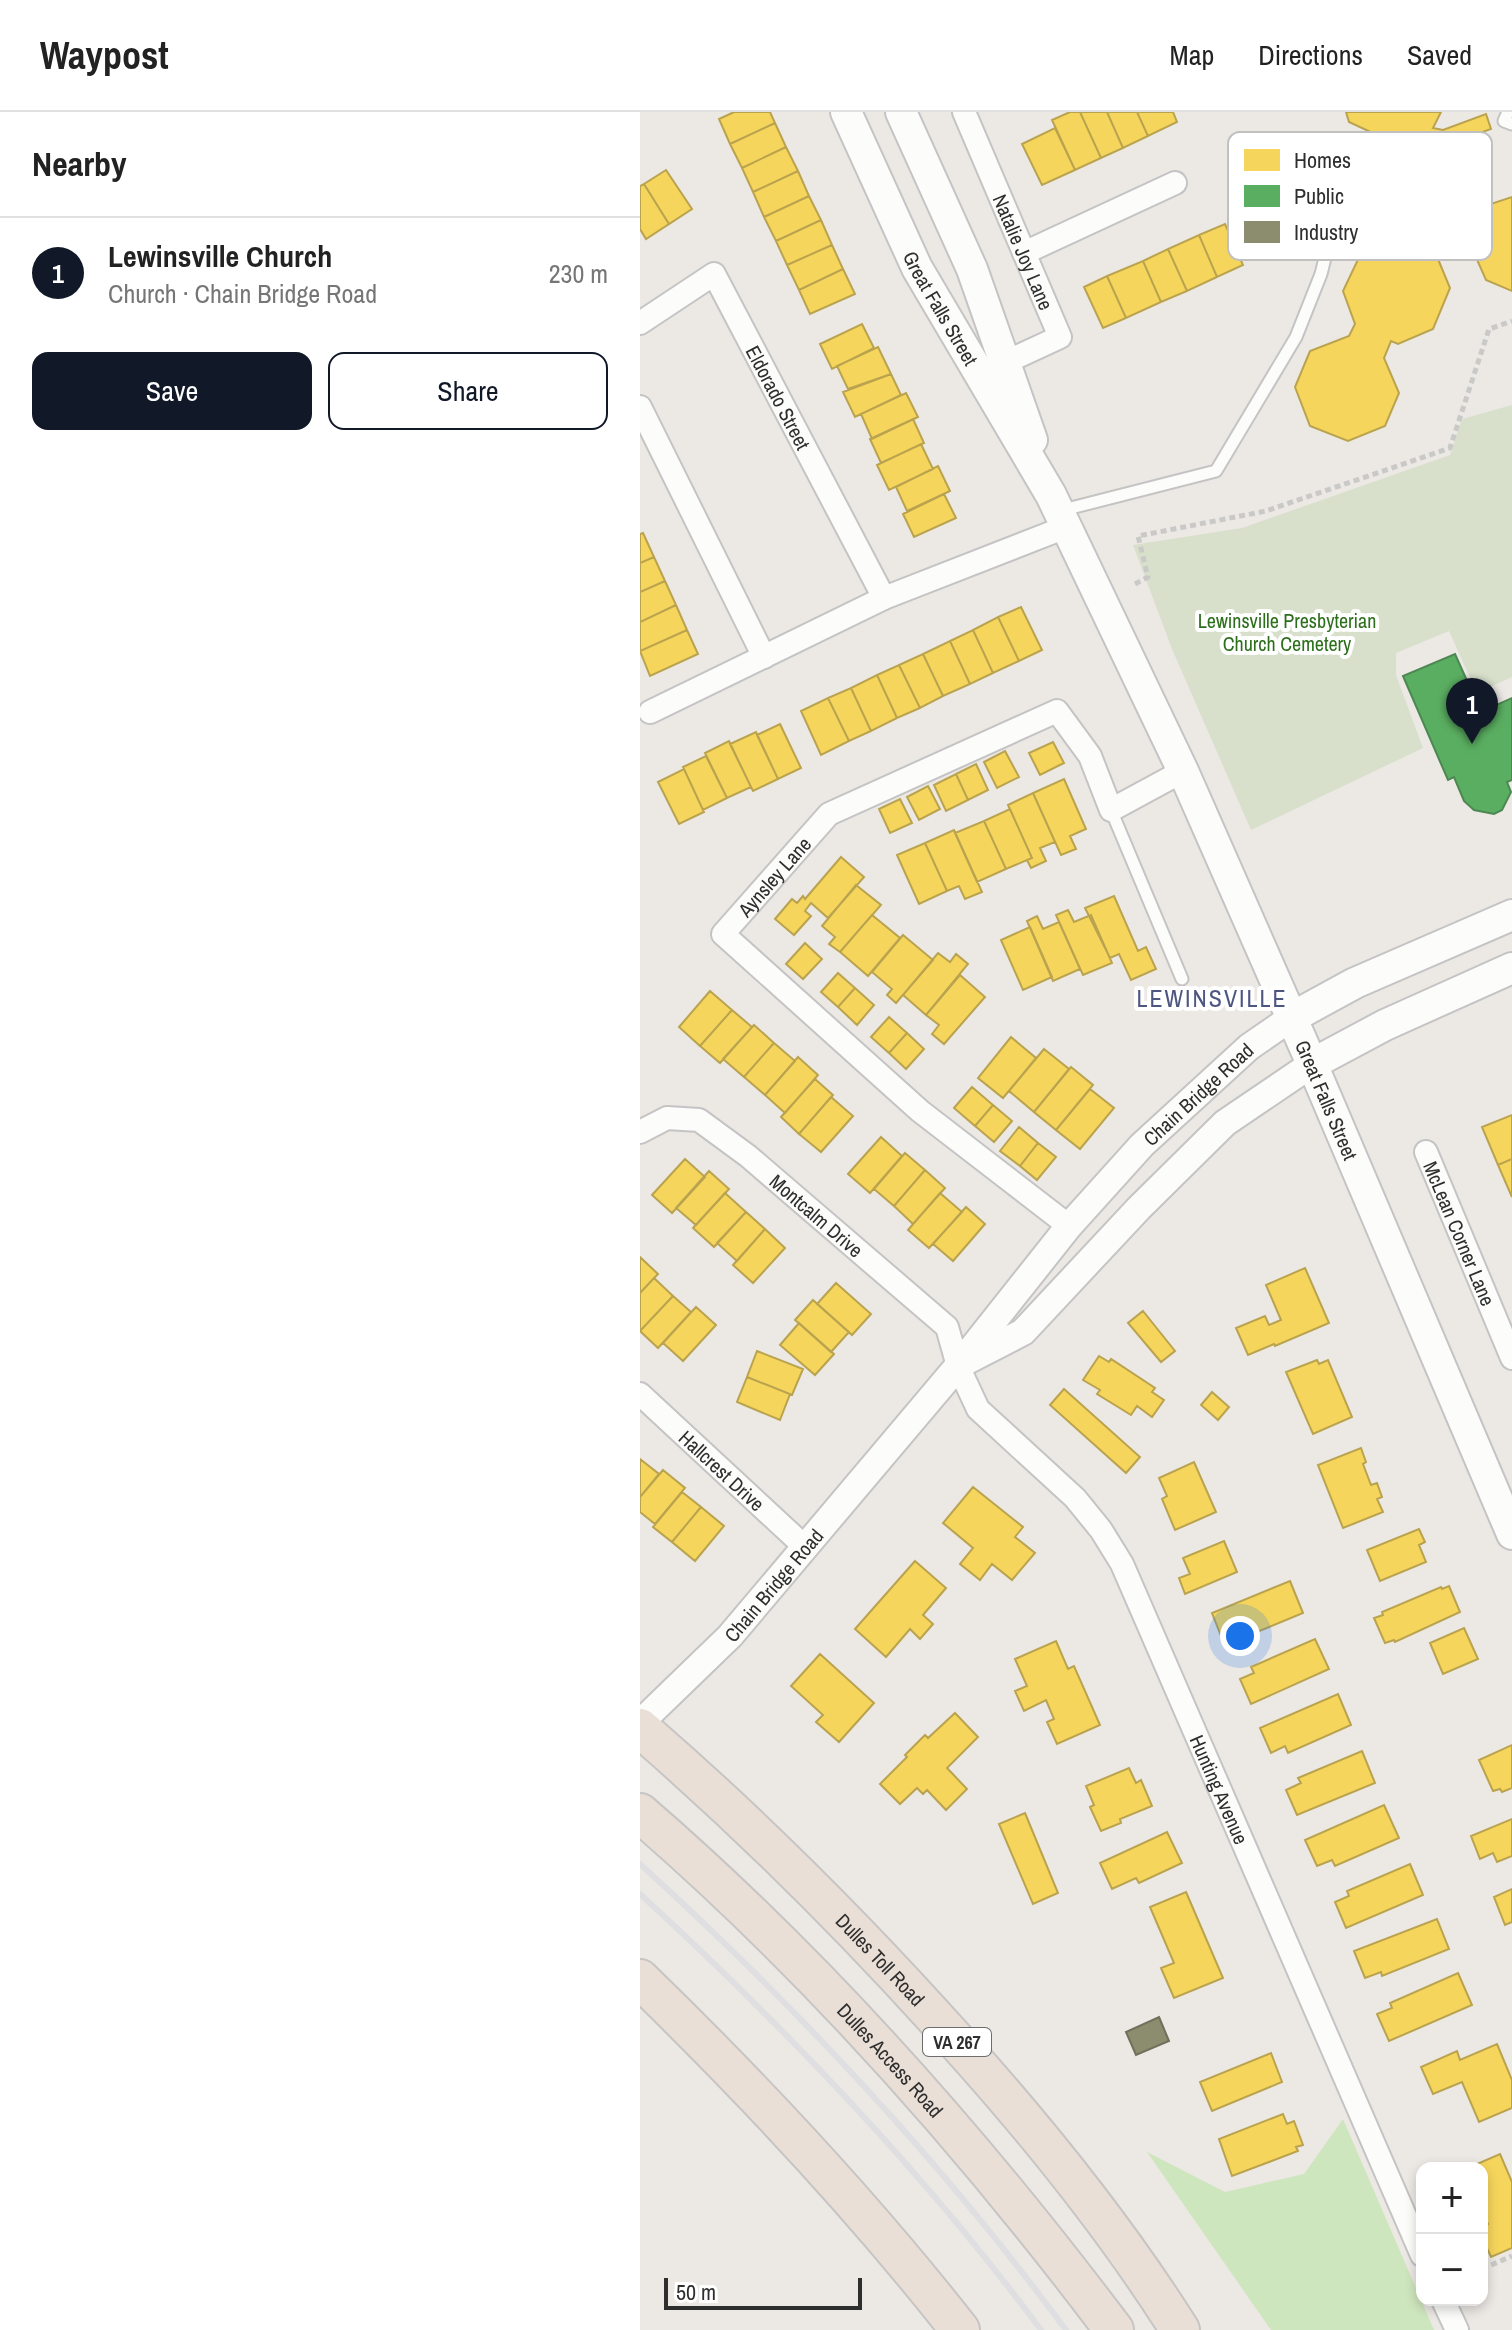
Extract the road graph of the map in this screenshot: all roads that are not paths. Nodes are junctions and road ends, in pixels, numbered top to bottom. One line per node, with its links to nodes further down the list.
1 (846, 112): 12 (main road, Great Falls Street)
2 (901, 112): 10 (main road, Great Falls Street)
3 (1508, 112): 5 (lane)
4 (971, 115): 7 (street, Natalie Joy Lane)
5 (1512, 124)
6 (1175, 183): 7 (street)
7 (1024, 253): 10 (street, Natalie Joy Lane)
8 (1325, 260): 12 (lane)
9 (640, 323): 13 (street, Eldorado Street)
10 (1006, 362): 12 (main road, Great Falls Street)
11 (640, 407): 14 (street)
12 (1058, 511): 13 (street); 16 (main road, Great Falls Street)
13 (884, 598): 14 (street)
14 (764, 657): 15 (street)
15 (650, 712)
16 (1183, 771): 17 (street); 21 (main road, Great Falls Street)
17 (1111, 810): 20 (lane); 25 (street, Aynsley Lane)
18 (1512, 915): 21 (main road, Chain Bridge Road)
19 (1512, 968): 22 (main road, Chain Bridge Road)
20 (1182, 979)
21 (1291, 1018): 22 (main road, Great Falls Street); 25 (street, Chain Bridge Road)
22 (1312, 1064): 27 (street, Chain Bridge Road); 29 (main road, Great Falls Street)
23 (640, 1132): 27 (street, Montcalm Drive)
24 (1426, 1152): 26 (street, McLean Corner Lane)
25 (1069, 1226): 27 (street, Chain Bridge Road)
26 (1512, 1358)
27 (958, 1366): 31 (street, Chain Bridge Road); 35 (street, Hunting Avenue)
28 (640, 1394): 31 (street, Hallcrest Drive)
29 (1504, 1492): 30 (main road, Great Falls Street)
30 (1512, 1534)
31 (805, 1547): 32 (street, Chain Bridge Road)
32 (640, 1725): 39 (highway, Dulles Toll Road / VA 267)
33 (645, 1818): 38 (highway, Dulles Access Road)
34 (640, 1979): 37 (highway)
35 (1416, 2241)
36 (1446, 2306): 40 (street)
37 (960, 2330)
38 (1114, 2330)
39 (1180, 2330)
40 (1457, 2330)

